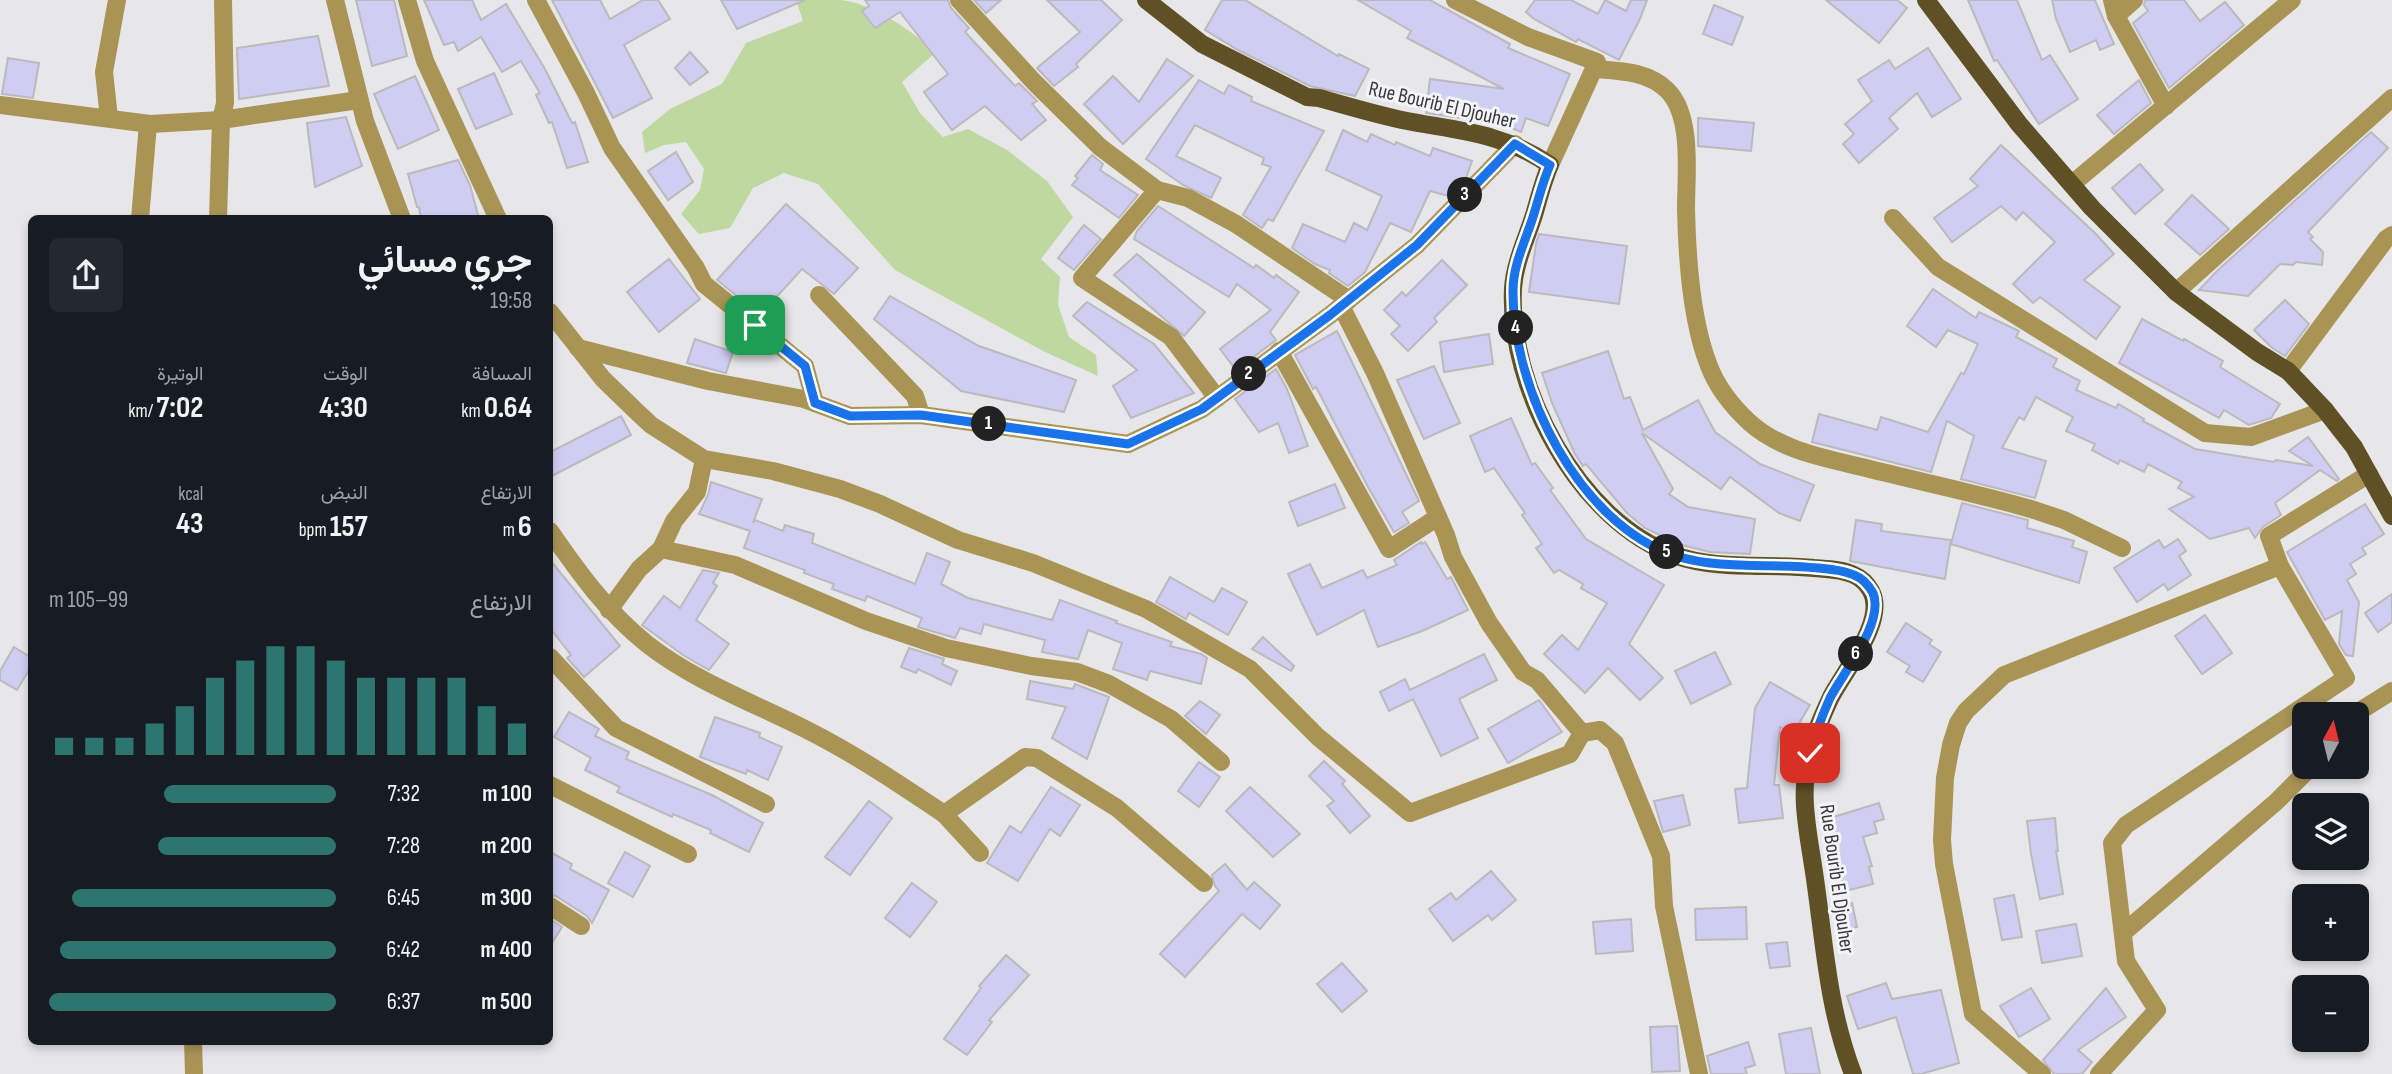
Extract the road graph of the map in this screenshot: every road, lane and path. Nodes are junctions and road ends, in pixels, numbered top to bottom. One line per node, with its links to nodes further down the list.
1 (117, 0): 18 (street)
2 (223, 0): 19 (street)
3 (335, 0): 15 (street)
4 (407, 0): 28 (street)
5 (536, 0): 39 (street)
6 (959, 0): 24 (street)
7 (1146, 0): 21 (main road, Rue Bourib El Djouher)
8 (1455, 0): 13 (street)
9 (2134, 0): 12 (street)
10 (2292, 0): 17 (street)
11 (1928, 1): 23 (main road)
12 (2114, 8): 17 (street)
13 (1594, 69): 22 (street); 47 (street)
14 (2392, 97): 31 (street)
15 (359, 100): 19 (street); 27 (street)
16 (0, 105): 18 (street)
17 (2166, 106): 23 (street)
18 (109, 117): 20 (street)
19 (221, 120): 20 (street); 26 (street)
20 (148, 124): 25 (street)
21 (1515, 144): 22 (main road, Rue Bourib El Djouher); 33 (street)
22 (1550, 165): 69 (main road, Rue Bourib El Djouher)
23 (2071, 184): 31 (main road)
24 (1157, 190): 33 (street); 38 (street)
25 (141, 215)
26 (218, 215)
27 (400, 215)
28 (496, 215)
29 (1893, 218): 40 (street)
30 (2392, 235): 37 (street)
31 (2176, 292): 37 (main road)
32 (819, 295): 41 (street)
33 (1345, 303): 36 (street); 45 (street)
34 (553, 316): 35 (street)
35 (578, 348): 39 (street); 42 (street)
36 (1279, 351): 38 (street); 45 (street)
37 (2288, 371): 40 (main road)
38 (1217, 398): 41 (street)
39 (815, 403): 41 (street)
40 (2325, 410): 43 (main road)
41 (921, 415)
42 (704, 458): 48 (street); 54 (street)
43 (2369, 474): 44 (main road); 49 (street)
44 (2392, 516)
45 (1438, 517): 54 (street)
46 (553, 536): 50 (street)
47 (2122, 548)
48 (661, 550): 50 (street); 55 (street)
49 (2280, 566): 65 (street); 70 (street)
50 (609, 610): 59 (street)
51 (553, 660): 58 (street)
52 (2392, 691): 53 (street)
53 (2370, 705)
54 (1582, 733): 68 (street)
55 (1221, 762)
56 (2299, 779): 65 (street)
57 (553, 786): 61 (street)
58 (766, 804)
59 (944, 814): 60 (street); 62 (street)
60 (980, 853)
61 (688, 854)
62 (1204, 883)
63 (553, 908): 64 (street)
64 (581, 926)
65 (2123, 933): 71 (street)
66 (193, 1045): 67 (street)
67 (194, 1074)
68 (1699, 1074)
69 (1853, 1074)
70 (2042, 1074)
71 (2099, 1074)

